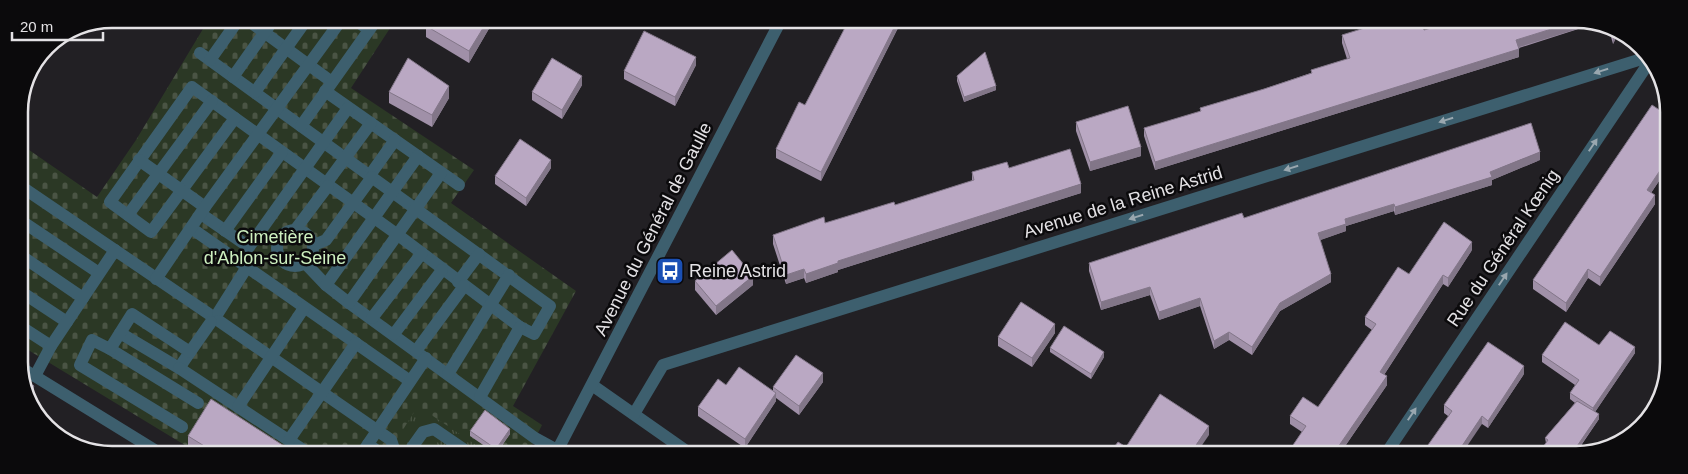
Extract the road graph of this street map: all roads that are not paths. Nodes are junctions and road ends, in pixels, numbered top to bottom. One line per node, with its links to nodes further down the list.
1 (231, 28): 13 (street)
2 (258, 28): 8 (street)
3 (268, 28): 8 (street)
4 (301, 28): 9 (street)
5 (336, 28): 11 (street)
6 (370, 28): 14 (street)
7 (777, 28): 84 (street, Avenue du Général de Gaulle)
8 (265, 33): 9 (street); 13 (street)
9 (286, 49): 11 (street); 15 (street)
10 (1641, 58): 89 (street, Avenue de la Reine Astrid, one-way to 89)
11 (309, 66): 14 (street); 18 (street)
12 (1647, 66): 104 (street, Rue du Général Kœnig, one-way to 12)
13 (233, 77): 15 (street)
14 (329, 87): 17 (street); 21 (street)
15 (255, 92): 18 (street)
16 (212, 101): 19 (street); 28 (street); 31 (street)
17 (348, 108): 20 (street); 24 (street)
18 (278, 109): 21 (street); 22 (street)
19 (235, 118): 22 (street); 35 (street)
20 (371, 123): 23 (street); 27 (street)
21 (301, 126): 24 (street)
22 (258, 135): 25 (street); 40 (street)
23 (395, 140): 26 (street); 32 (street)
24 (324, 142): 27 (street); 29 (street)
25 (282, 152): 29 (street); 46 (street)
26 (418, 156): 30 (street); 37 (street)
27 (346, 157): 32 (street); 33 (street)
28 (139, 160): 31 (street); 41 (street)
29 (304, 169): 33 (street); 46 (street)
30 (441, 173): 34 (street); 39 (street)
31 (158, 174): 35 (street); 41 (street)
32 (371, 176): 37 (street); 38 (street)
33 (327, 185): 38 (street); 45 (street)
34 (459, 185)
35 (182, 190): 40 (street); 41 (street)
36 (28, 191): 49 (street)
37 (393, 192): 39 (street); 42 (street)
38 (354, 204): 42 (street); 48 (street)
39 (416, 208): 47 (street); 51 (street)
40 (203, 211): 44 (street); 46 (street)
41 (128, 215)
42 (375, 219): 47 (street); 60 (street)
43 (28, 225): 56 (street)
44 (191, 228): 54 (street); 58 (street)
45 (295, 230): 48 (street); 53 (street)
46 (225, 231)
47 (398, 235): 50 (street); 63 (street)
48 (314, 245): 53 (street)
49 (115, 250): 56 (street); 58 (street)
50 (422, 253): 55 (street); 67 (street)
51 (479, 254): 57 (street); 59 (street)
52 (28, 260): 62 (street)
53 (306, 264): 60 (street)
54 (247, 267): 65 (street); 66 (street)
55 (442, 270): 59 (street); 72 (street)
56 (99, 273): 62 (street)
57 (509, 275): 64 (street); 69 (street)
58 (156, 279): 66 (street)
59 (461, 284): 64 (street); 77 (street)
60 (326, 285): 63 (street)
61 (28, 296): 68 (street)
62 (83, 298): 68 (street)
63 (350, 303): 67 (street)
64 (490, 305): 69 (street); 81 (street)
65 (304, 308): 73 (street); 78 (street)
66 (214, 318): 76 (street); 78 (street)
67 (372, 318): 72 (street)
68 (67, 322): 74 (street)
69 (520, 327): 86 (street)
70 (28, 331): 74 (street)
71 (120, 333): 75 (street); 76 (street); 79 (street)
72 (394, 334): 77 (street)
73 (356, 344): 83 (street); 85 (street)
74 (51, 346): 82 (street)
75 (110, 349): 87 (street); 90 (street)
76 (190, 352): 79 (street)
77 (421, 354): 81 (street); 83 (street)
78 (271, 356): 85 (street); 88 (street)
79 (179, 368): 88 (street)
80 (29, 372): 82 (street)
81 (448, 374): 86 (street)
82 (35, 376): 94 (street)
83 (410, 381): 91 (street)
84 (592, 385): 89 (street); 102 (street, Avenue du Général de Gaulle)
85 (322, 392): 91 (street); 92 (street)
86 (480, 397): 101 (street)
87 (198, 403)
88 (238, 407): 92 (street)
89 (634, 414): 103 (street)
90 (182, 427)
91 (377, 430): 96 (street); 97 (street)
92 (289, 440): 95 (street)
93 (452, 442): 98 (street); 99 (street); 100 (street)
94 (148, 446)
95 (298, 446)
96 (367, 446)
97 (392, 446)
98 (413, 446)
99 (450, 446)
100 (458, 446)
101 (547, 446)
102 (559, 446)
103 (679, 446)
104 (1390, 446)

